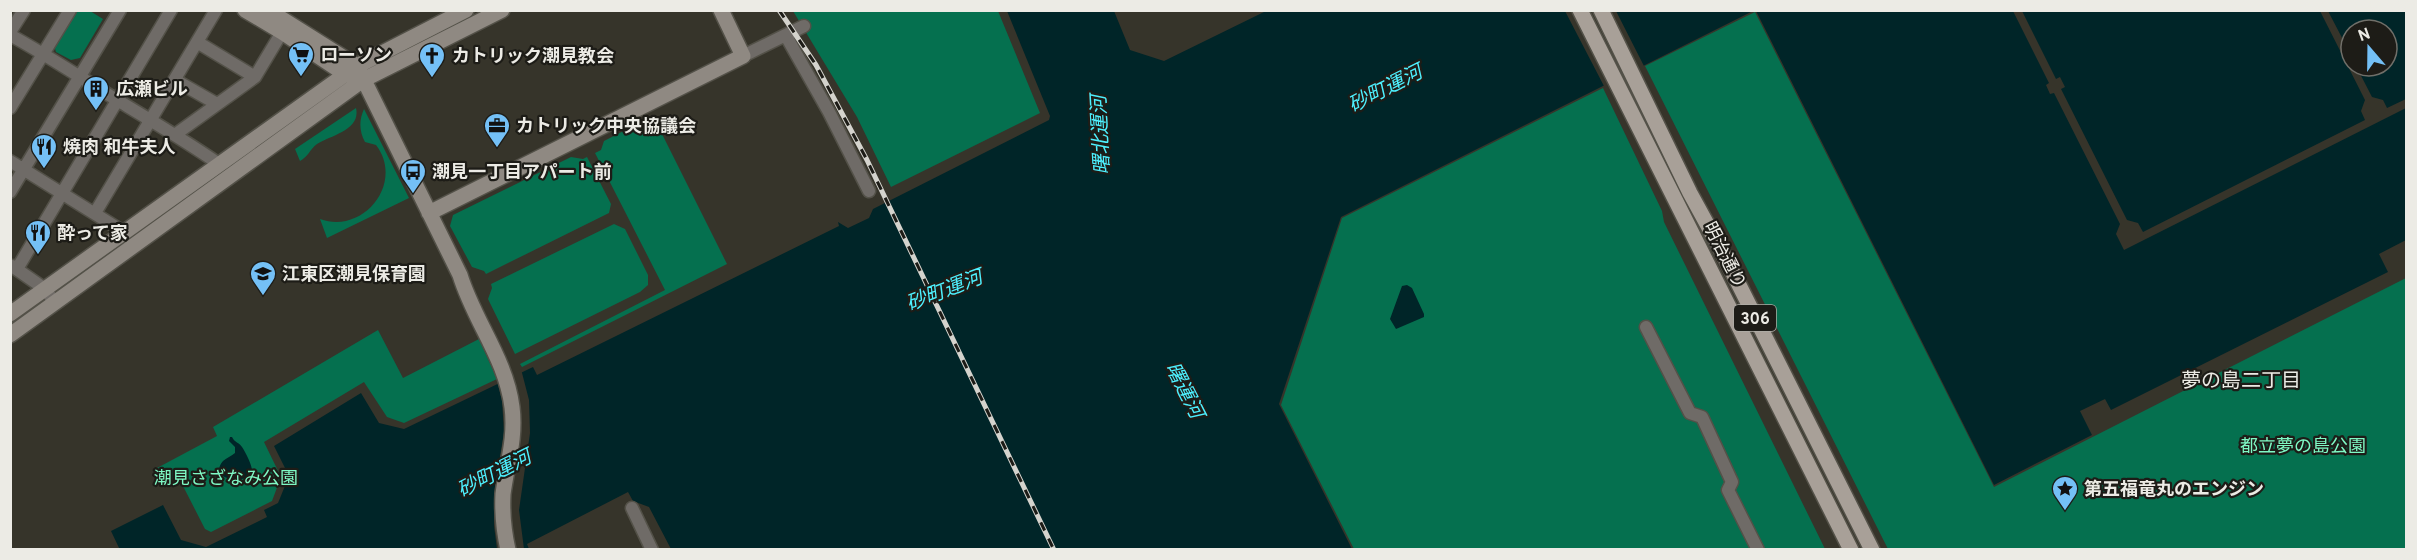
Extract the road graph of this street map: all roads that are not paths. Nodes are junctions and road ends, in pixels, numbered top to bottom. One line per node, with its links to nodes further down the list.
1 (24, 10): 15 (street)
2 (70, 10): 18 (street)
3 (120, 10): 21 (street)
4 (171, 10): 24 (street)
5 (216, 10): 17 (street)
6 (245, 10): 14 (street)
7 (268, 10): 20 (street)
8 (466, 10): 20 (street)
9 (502, 10): 20 (street)
10 (721, 10): 19 (street)
11 (1580, 10): 50 (main road, 明治通り / 306)
12 (1601, 10): 51 (main road, 明治通り / 306)
13 (804, 26): 16 (street)
14 (282, 32): 20 (street); 22 (street)
15 (10, 34): 18 (street)
16 (786, 36): 19 (street); 32 (street)
17 (198, 42): 22 (street); 23 (street)
18 (44, 53): 21 (street); 26 (street)
19 (743, 56): 36 (street)
20 (355, 74): 30 (street); 36 (street); 40 (street)
21 (80, 77): 24 (street); 31 (street)
22 (255, 77): 25 (street)
23 (175, 80): 25 (street); 27 (street)
24 (118, 101): 27 (street); 34 (street)
25 (217, 105): 28 (street)
26 (10, 108)
27 (151, 120): 28 (street); 35 (street)
28 (176, 134): 30 (street)
29 (10, 161): 31 (street)
30 (219, 164): 37 (street)
31 (24, 169): 33 (street); 34 (street)
32 (869, 191)
33 (10, 192)
34 (62, 193): 35 (street); 38 (street)
35 (95, 213): 37 (street)
36 (429, 213): 44 (street)
37 (124, 232): 39 (street)
38 (14, 267): 39 (street)
39 (45, 289): 40 (street); 41 (street)
40 (55, 303): 43 (street)
41 (10, 314)
42 (1646, 327): 49 (street)
43 (10, 335)
44 (509, 374): 46 (street); 47 (street)
45 (632, 508): 48 (street)
46 (508, 549)
47 (514, 549)
48 (652, 549)
49 (1758, 549)
50 (1851, 549)
51 (1872, 549)

